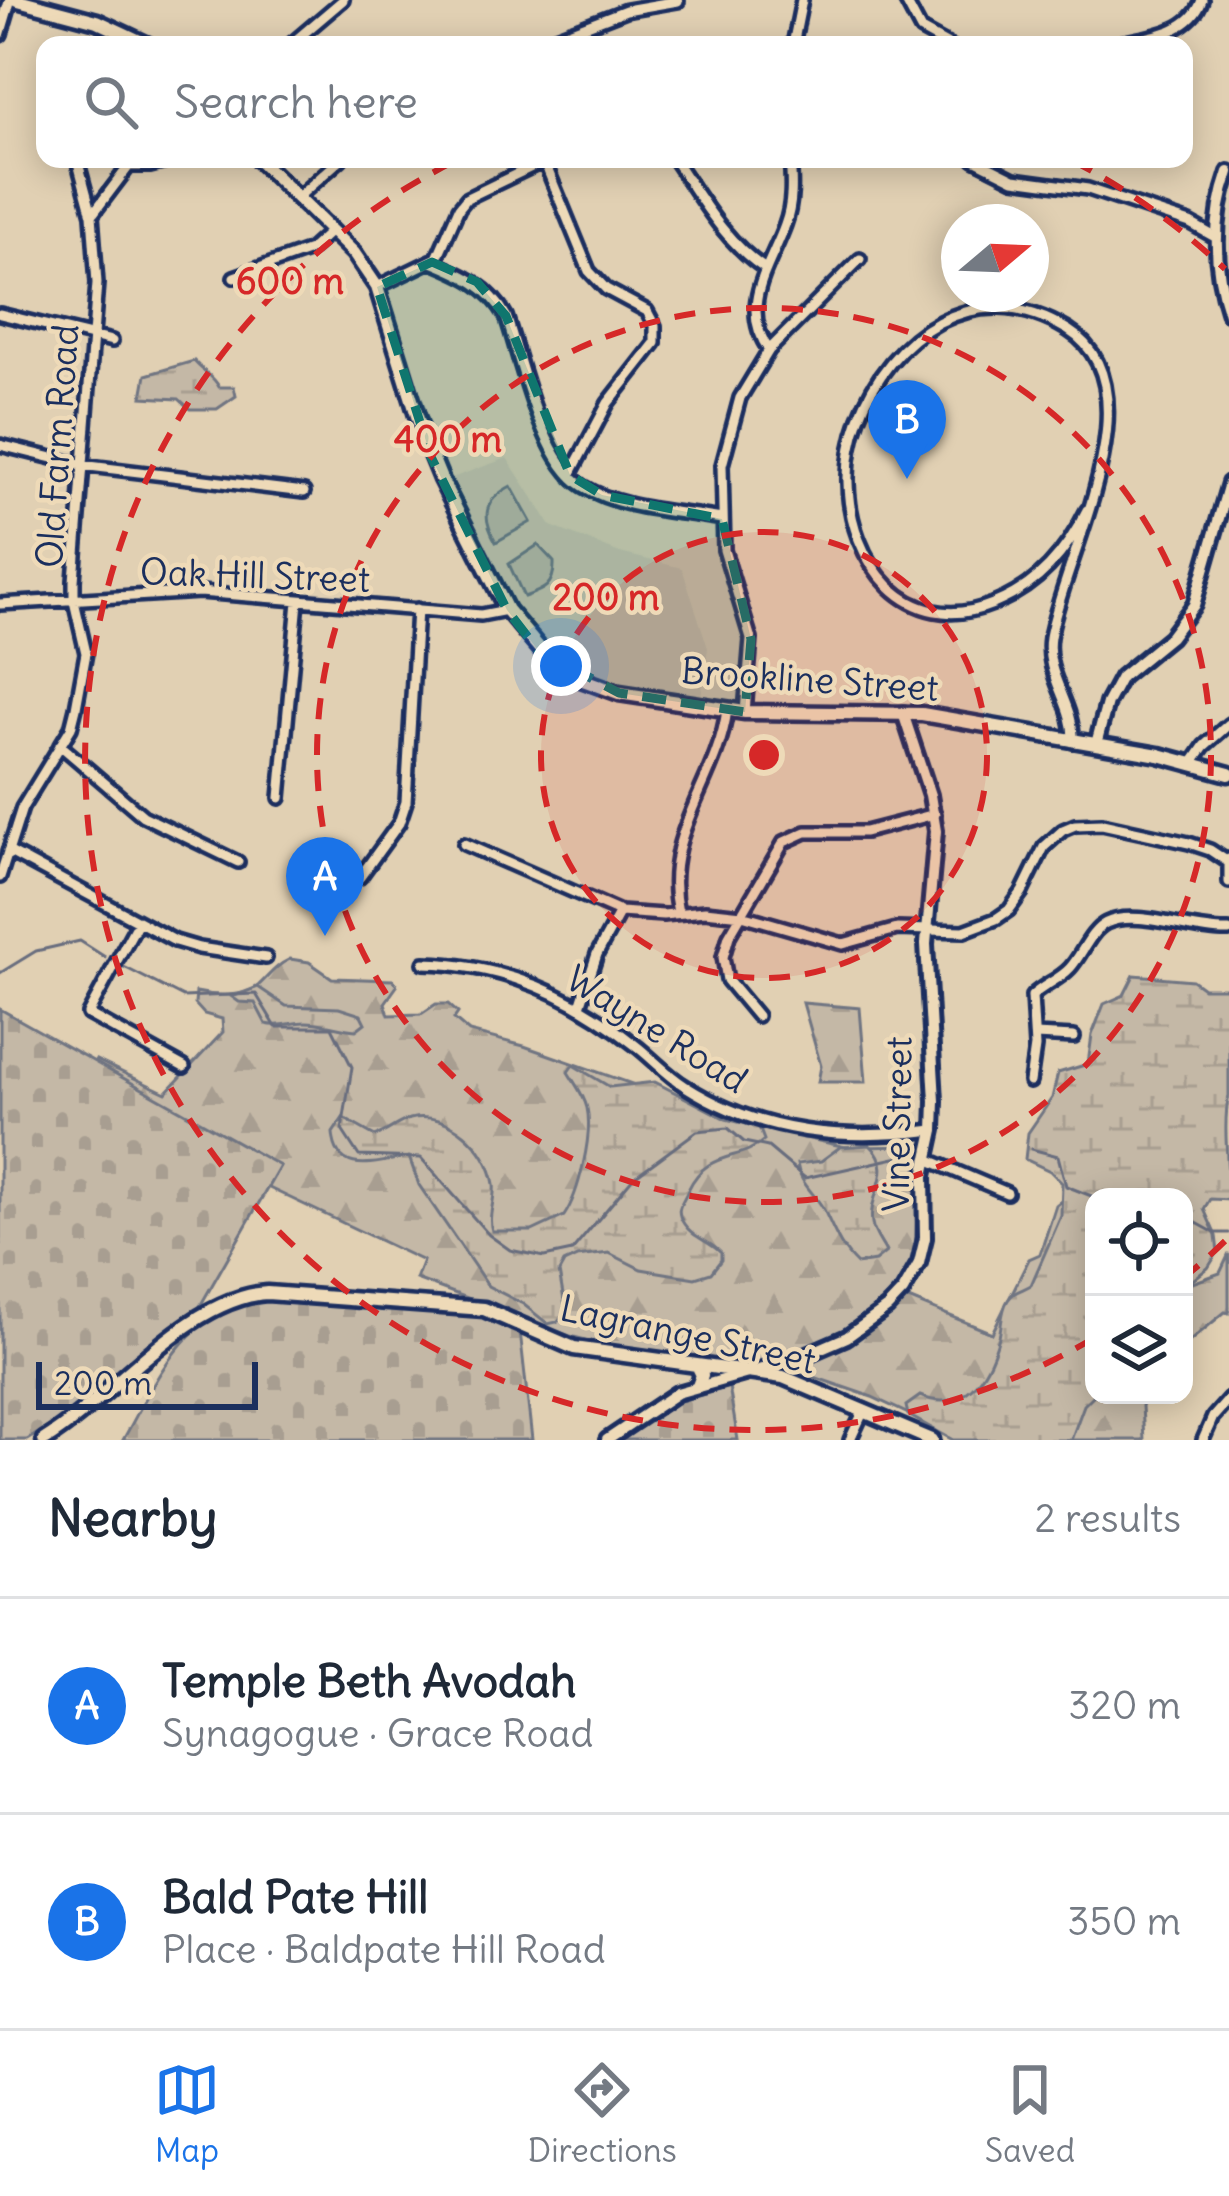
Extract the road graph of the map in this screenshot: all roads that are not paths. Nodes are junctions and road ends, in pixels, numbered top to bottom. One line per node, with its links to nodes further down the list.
1 (14, 0): 7 (main road); 8 (street)
2 (343, 0): 9 (street)
3 (802, 0): 13 (street)
4 (905, 0): 14 (street)
5 (1202, 0): 15 (street)
6 (679, 1): 12 (street)
7 (39, 4): 10 (main road)
8 (0, 34)
9 (303, 34): 11 (street)
10 (129, 36)
11 (301, 36)
12 (558, 36)
13 (795, 36)
14 (932, 36)
15 (1144, 36)
16 (79, 168): 27 (street, Old Farm Road)
17 (127, 168): 27 (street)
18 (267, 168): 26 (main road, Brookline Street)
19 (331, 168): 26 (street)
20 (529, 168): 31 (street)
21 (549, 168): 42 (street)
22 (680, 168): 32 (street)
23 (790, 168): 32 (street)
24 (992, 168): 29 (street)
25 (1229, 172): 29 (street)
26 (297, 198): 28 (main road, Brookline Street)
27 (92, 215): 37 (street, Old Farm Road)
28 (332, 230): 33 (street); 34 (main road, Brookline Street)
29 (1215, 237): 36 (street)
30 (860, 260): 39 (street)
31 (432, 262): 34 (street); 42 (street)
32 (764, 268): 39 (street)
33 (234, 277)
34 (377, 287): 53 (main road, Brookline Street)
35 (0, 314): 37 (street)
36 (1229, 314)
37 (92, 336): 38 (street); 41 (street, Old Farm Road)
38 (112, 341)
39 (769, 350): 46 (street)
40 (0, 445): 41 (street)
41 (81, 465): 44 (street); 49 (street, Old Farm Road)
42 (570, 476): 46 (street)
43 (1229, 483): 58 (street)
44 (304, 492)
45 (1088, 510): 47 (street); 47 (street); 48 (street)
46 (722, 519): 55 (street)
47 (1045, 572): 48 (street)
48 (1065, 585): 57 (street)
49 (74, 601): 50 (street, Oak Hill Street); 51 (street, Oak Hill Street); 62 (street, Old Farm Road)
50 (298, 601): 52 (street, Oak Hill Street); 65 (street)
51 (0, 604)
52 (417, 609): 53 (street, Oak Hill Street); 72 (street)
53 (507, 610): 54 (main road, Brookline Street)
54 (727, 710): 55 (main road, Brookline Street); 75 (street)
55 (746, 712): 56 (main road, Brookline Street)
56 (903, 713): 60 (main road, Brookline Street); 66 (street, Vine Street)
57 (1074, 719): 58 (street); 60 (street)
58 (1101, 723): 61 (street)
59 (1229, 724): 63 (street)
60 (1073, 742): 61 (main road, Brookline Street)
61 (1096, 744): 63 (main road, Brookline Street)
62 (60, 746): 68 (street, Old Farm Road); 70 (street)
63 (1193, 762): 64 (main road, Brookline Street)
64 (1229, 774)
65 (280, 798)
66 (934, 814): 76 (street); 78 (street, Vine Street)
67 (464, 844): 74 (street)
68 (8, 851): 71 (street, Old Farm Road); 77 (street)
69 (1228, 861): 73 (street); 78 (street)
70 (238, 862)
71 (0, 877)
72 (360, 877)
73 (1229, 882)
74 (620, 912): 75 (street); 82 (street)
75 (678, 913): 76 (street)
76 (742, 915): 78 (street); 83 (street)
77 (138, 922): 80 (street); 86 (street)
78 (927, 929): 88 (street, Vine Street)
79 (1229, 931): 84 (street)
80 (266, 958)
81 (424, 963): 82 (street, Wayne Road)
82 (580, 1006): 88 (street, Wayne Road)
83 (757, 1016)
84 (1035, 1036): 85 (street); 87 (street)
85 (1074, 1036)
86 (184, 1067)
87 (1030, 1082)
88 (934, 1130): 89 (street, Vine Street)
89 (928, 1159): 90 (street); 91 (street, Vine Street)
90 (1007, 1193)
91 (808, 1355): 93 (street, Vine Street); 94 (street)
92 (697, 1365): 93 (main road, Lagrange Street); 95 (main road); 98 (main road, Lagrange Street)
93 (752, 1372): 94 (main road, Lagrange Street); 95 (street, Vine Street)
94 (805, 1385): 97 (main road, Lagrange Street)
95 (698, 1386): 99 (street, Vine Street)
96 (1229, 1399): 102 (street)
97 (865, 1410): 100 (street); 101 (main road, Lagrange Street)
98 (44, 1440)
99 (608, 1440)
100 (850, 1440)
101 (932, 1440)
102 (1203, 1440)

